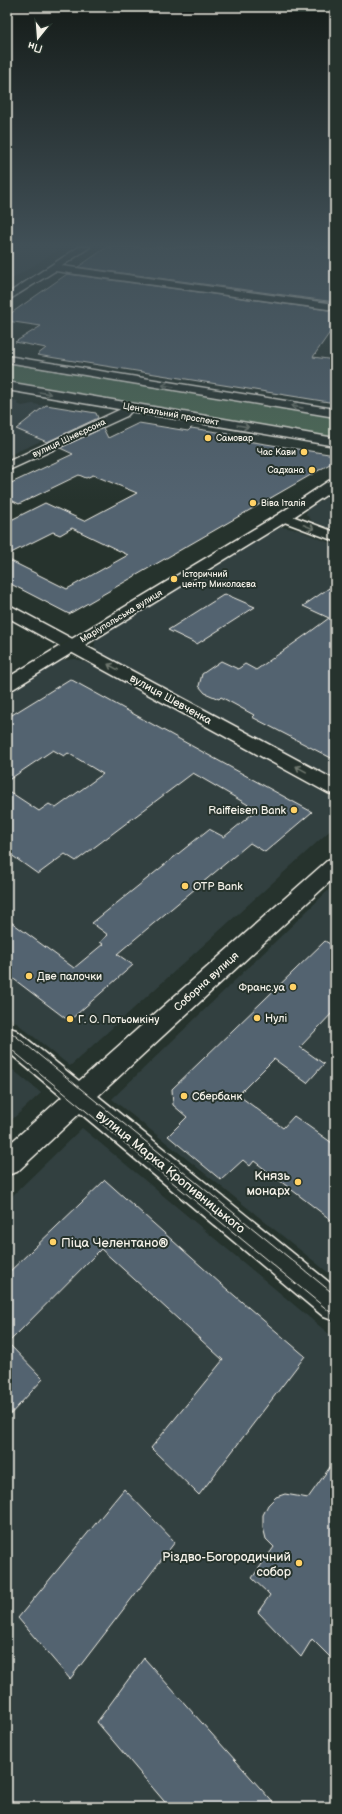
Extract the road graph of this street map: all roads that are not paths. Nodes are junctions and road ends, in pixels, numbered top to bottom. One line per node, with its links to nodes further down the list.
1 (7, 359): 4 (street, one-way to 1)
2 (7, 386): 3 (street, Центральний проспект, one-way to 3)
3 (129, 407): 5 (street, Центральний проспект, one-way to 5); 6 (street, вулиця Шнеєрсона)
4 (335, 414)
5 (335, 442)
6 (7, 467)
7 (335, 483): 8 (street, Маріупольська вулиця)
8 (284, 517): 9 (street, one-way to 9); 11 (street, Маріупольська вулиця)
9 (335, 537)
10 (7, 610): 11 (street, вулиця Шевченка)
11 (73, 645): 12 (street, Маріупольська вулиця); 13 (street, вулиця Шевченка, one-way to 11)
12 (7, 685)
13 (335, 788)
14 (335, 865): 16 (street, Соборна вулиця)
15 (7, 1038): 16 (street, вулиця Марка Кропивницького)
16 (79, 1096): 17 (street, Соборна вулиця); 18 (street, вулиця Марка Кропивницького)
17 (7, 1163)
18 (335, 1306)

